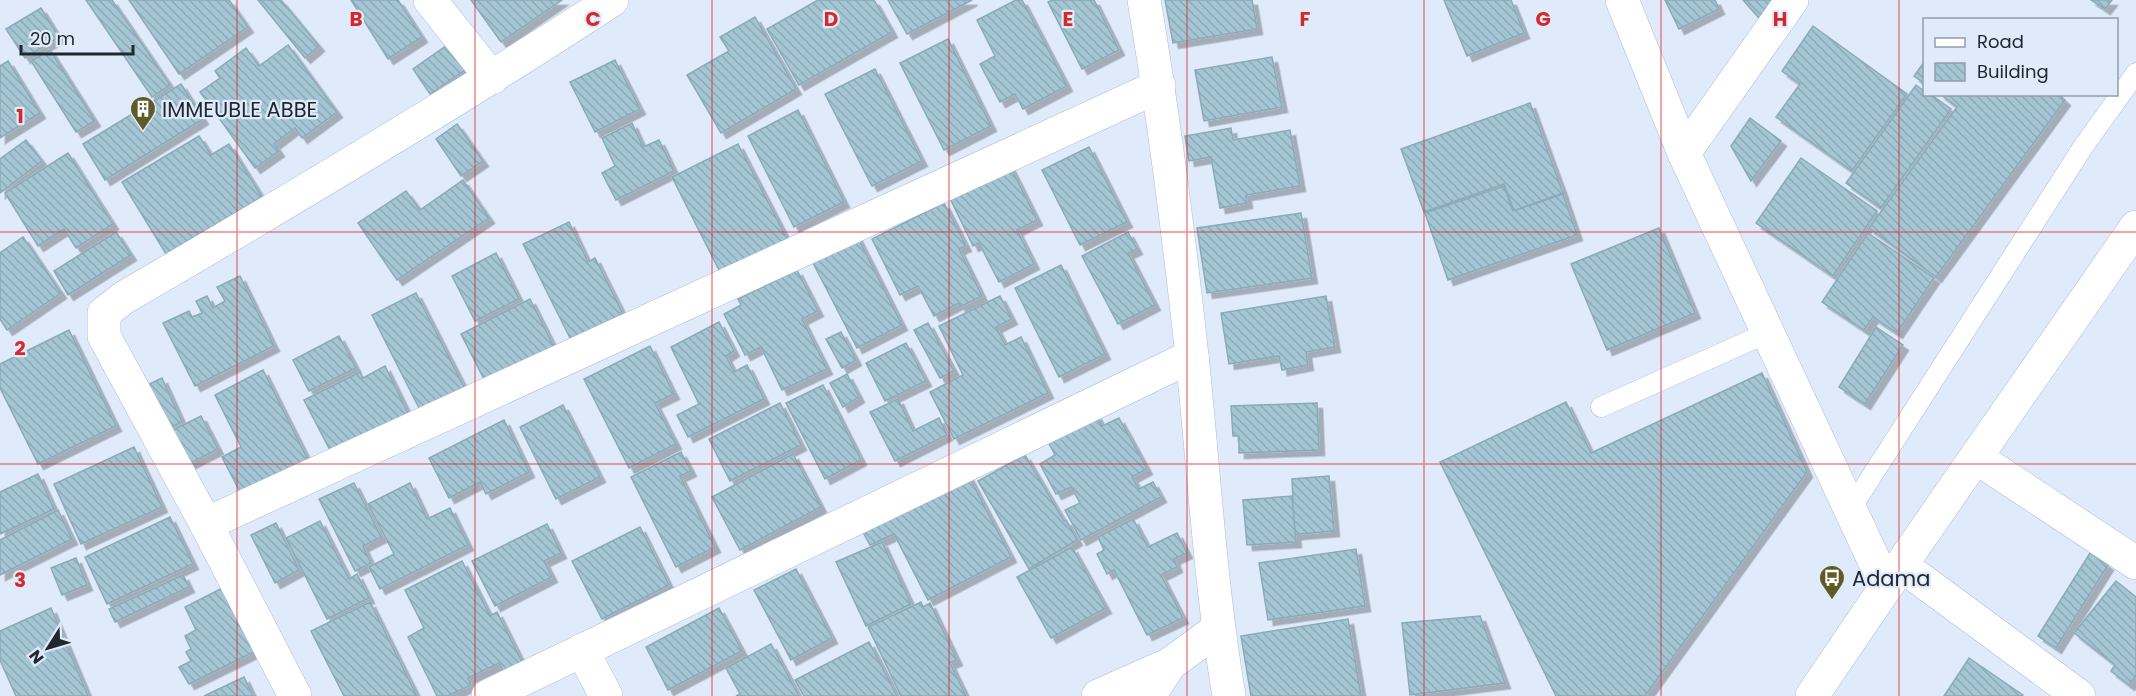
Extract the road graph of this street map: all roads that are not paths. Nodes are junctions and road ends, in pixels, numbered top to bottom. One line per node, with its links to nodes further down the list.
1 (430, 0): 7 (street)
2 (612, 0): 7 (street)
3 (1144, 0): 8 (street)
4 (1622, 0): 9 (street)
5 (1792, 0): 9 (street)
6 (2136, 73): 15 (lane)
7 (492, 78): 16 (street)
8 (1159, 86): 12 (street); 16 (street)
9 (1684, 153): 11 (street)
10 (2136, 227): 14 (street)
11 (1767, 333): 13 (lane); 15 (street)
12 (1192, 356): 19 (street); 20 (street)
13 (1601, 407)
14 (1977, 458): 17 (street); 18 (street)
15 (1850, 510): 18 (street)
16 (206, 524): 22 (street)
17 (2136, 563)
18 (1894, 575): 28 (street); 29 (street)
19 (1218, 629): 21 (street); 27 (street)
20 (582, 650): 23 (street); 24 (street)
21 (1170, 664): 25 (street); 26 (street)
22 (295, 696)
23 (488, 696)
24 (606, 696)
25 (1098, 696)
26 (1149, 696)
27 (1229, 696)
28 (1812, 696)
29 (2079, 696)

